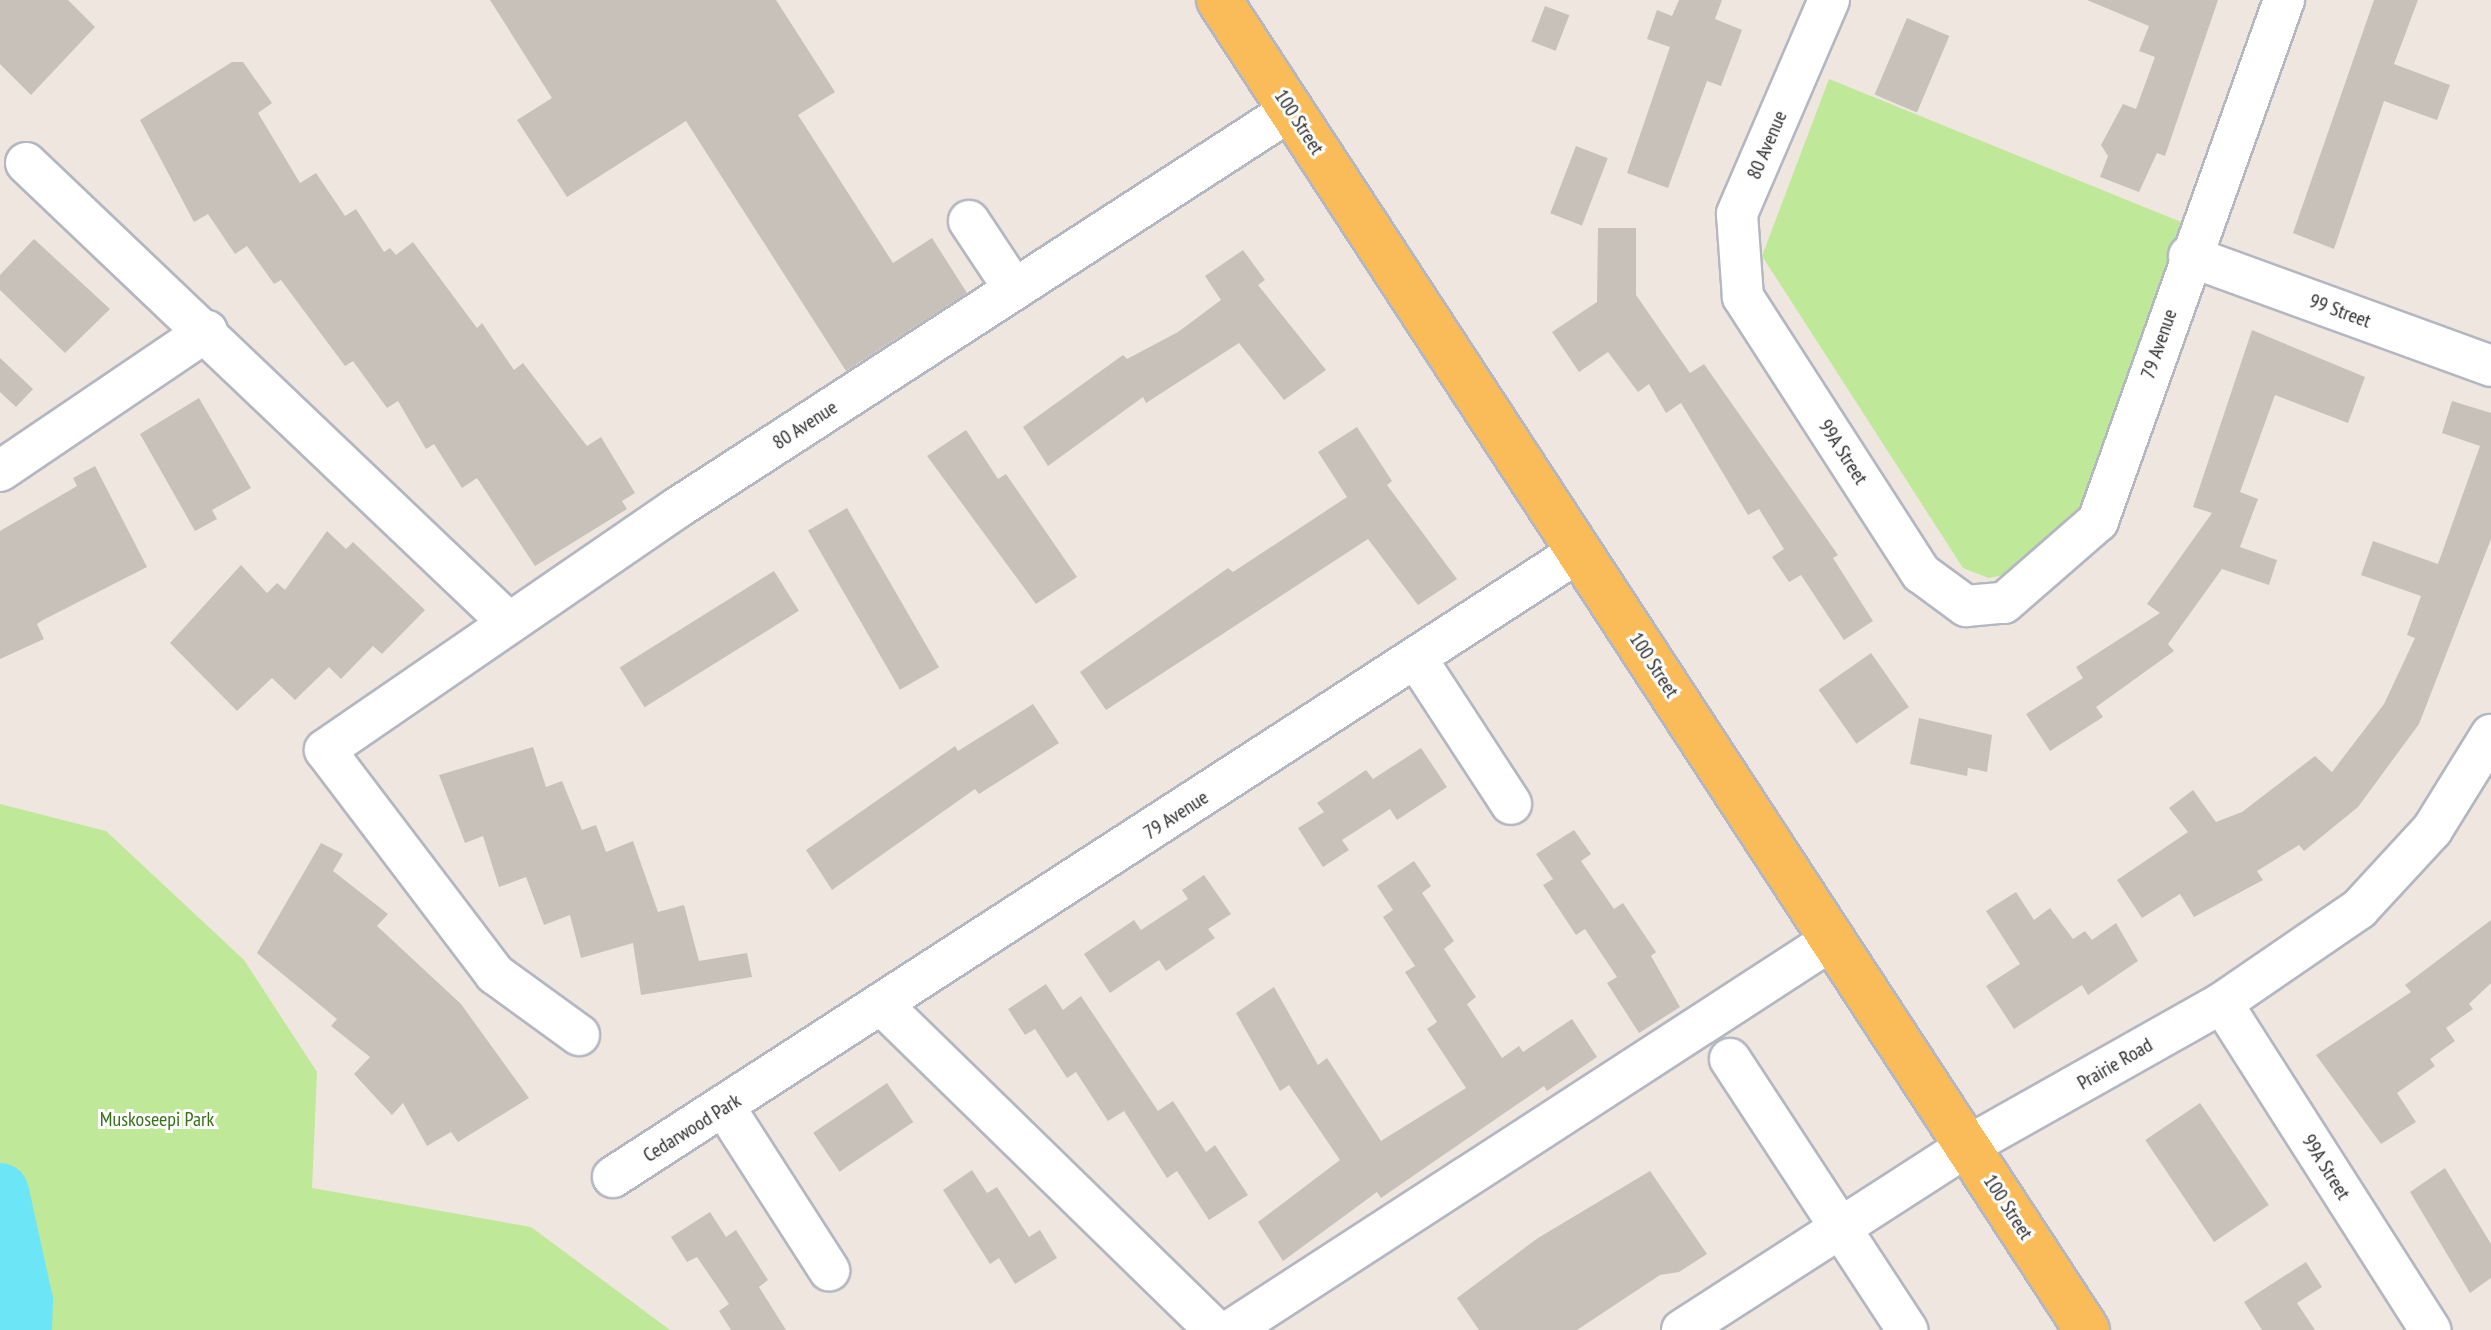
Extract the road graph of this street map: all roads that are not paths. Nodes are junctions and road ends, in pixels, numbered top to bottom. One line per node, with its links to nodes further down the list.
1 (1219, 0): 4 (main road, 100 Street)
2 (1829, 0): 9 (street, 80 Avenue)
3 (2284, 0): 7 (street, 79 Avenue)
4 (1291, 110): 8 (street, 80 Avenue); 13 (main road, 100 Street)
5 (26, 163): 10 (street)
6 (969, 221): 8 (street)
7 (2189, 256): 11 (street, 99 Street); 14 (street, 79 Avenue)
8 (1014, 289): 15 (street, 80 Avenue)
9 (1743, 297): 14 (street, 99A Street)
10 (207, 331): 12 (street); 15 (street)
11 (2491, 366)
12 (0, 471)
13 (1580, 551): 16 (street, 79 Avenue); 19 (main road, 100 Street)
14 (1954, 597)
15 (509, 623): 22 (street, 80 Avenue)
16 (1416, 658): 18 (street); 21 (street, 79 Avenue)
17 (2491, 735): 20 (street, Prairie Road)
18 (1511, 804)
19 (1833, 939): 26 (main road, 100 Street); 31 (street)
20 (2222, 1003): 26 (street, Prairie Road); 35 (street, 99A Street)
21 (883, 1006): 24 (street, 79 Avenue); 30 (street)
22 (579, 1035)
23 (1730, 1059): 28 (street)
24 (771, 1079): 25 (street, Cedarwood Park)
25 (725, 1108): 27 (street, Cedarwood Park); 29 (street)
26 (1968, 1146): 28 (street, Prairie Road); 34 (main road, 100 Street)
27 (613, 1177)
28 (1841, 1228): 32 (street, Prairie Road); 33 (street)
29 (829, 1270)
30 (1215, 1330)
31 (1231, 1330)
32 (1682, 1330)
33 (1907, 1330)
34 (2087, 1330)
35 (2430, 1330)

